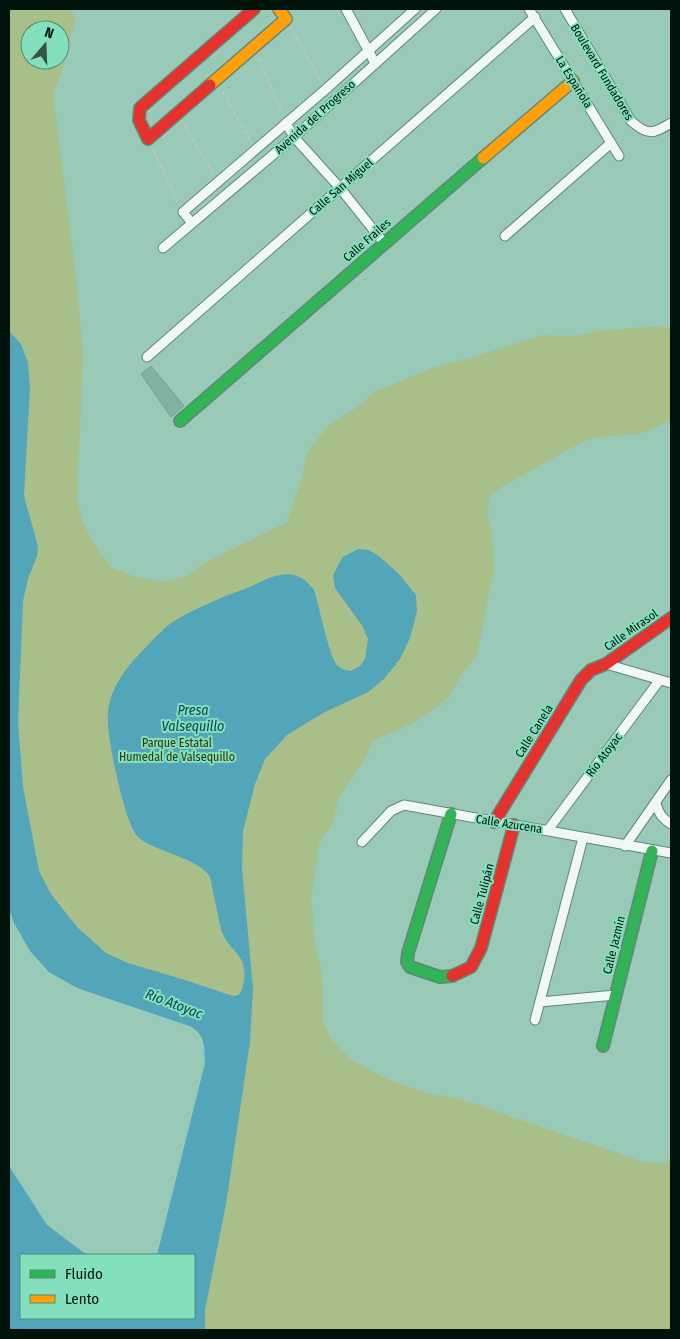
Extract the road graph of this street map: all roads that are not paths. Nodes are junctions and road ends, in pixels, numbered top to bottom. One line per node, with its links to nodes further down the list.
1 (254, 9): 2 (street)
2 (278, 9)
3 (346, 9): 9 (street)
4 (415, 9): 9 (street, Avenida del Progreso)
5 (436, 9): 10 (street, Avenida del Progreso)
6 (529, 9): 8 (street, La Española)
7 (565, 9): 13 (street, Boulevard Fundadores)
8 (535, 17): 11 (street, La Española); 17 (street, Calle San Miguel)
9 (368, 50): 10 (street); 12 (street, Avenida del Progreso)
10 (375, 63): 14 (street, Avenida del Progreso)
11 (573, 82): 15 (street, La Española); 20 (street, Calle Frailes)
12 (286, 123): 14 (street); 18 (street, Avenida del Progreso)
13 (671, 123)
14 (294, 137): 17 (street); 18 (street, Avenida del Progreso)
15 (611, 143): 16 (street, La Española); 19 (street)
16 (619, 156)
17 (340, 188): 20 (street); 22 (street, Calle San Miguel)
18 (192, 223): 21 (street, Avenida del Progreso)
19 (504, 236)
20 (384, 243): 23 (street, Calle Frailes)
21 (163, 248)
22 (147, 357)
23 (180, 421)
24 (671, 618): 25 (street, Calle Mirasol)
25 (606, 664): 26 (street); 31 (street, Calle Canela)
26 (659, 681): 27 (street); 34 (street, Río Atoyac)
27 (671, 683)
28 (671, 780): 29 (street)
29 (656, 802): 32 (street); 37 (street)
30 (452, 814): 31 (street, Calle Azucena); 33 (street, Calle Tulipán); 36 (street, Calle Azucena)
31 (494, 822): 33 (street, Calle Azucena)
32 (671, 824)
33 (514, 825): 34 (street, Calle Azucena)
34 (548, 830): 35 (street, Calle Azucena)
35 (583, 838): 37 (street, Calle Azucena); 41 (street)
36 (362, 842)
37 (625, 846): 38 (street, Calle Azucena)
38 (652, 851): 39 (street, Calle Azucena); 40 (street, Calle Jazmín)
39 (671, 853)
40 (616, 995): 41 (street); 43 (street, Calle Jazmín)
41 (540, 1002): 42 (street)
42 (535, 1020)
43 (603, 1046)

